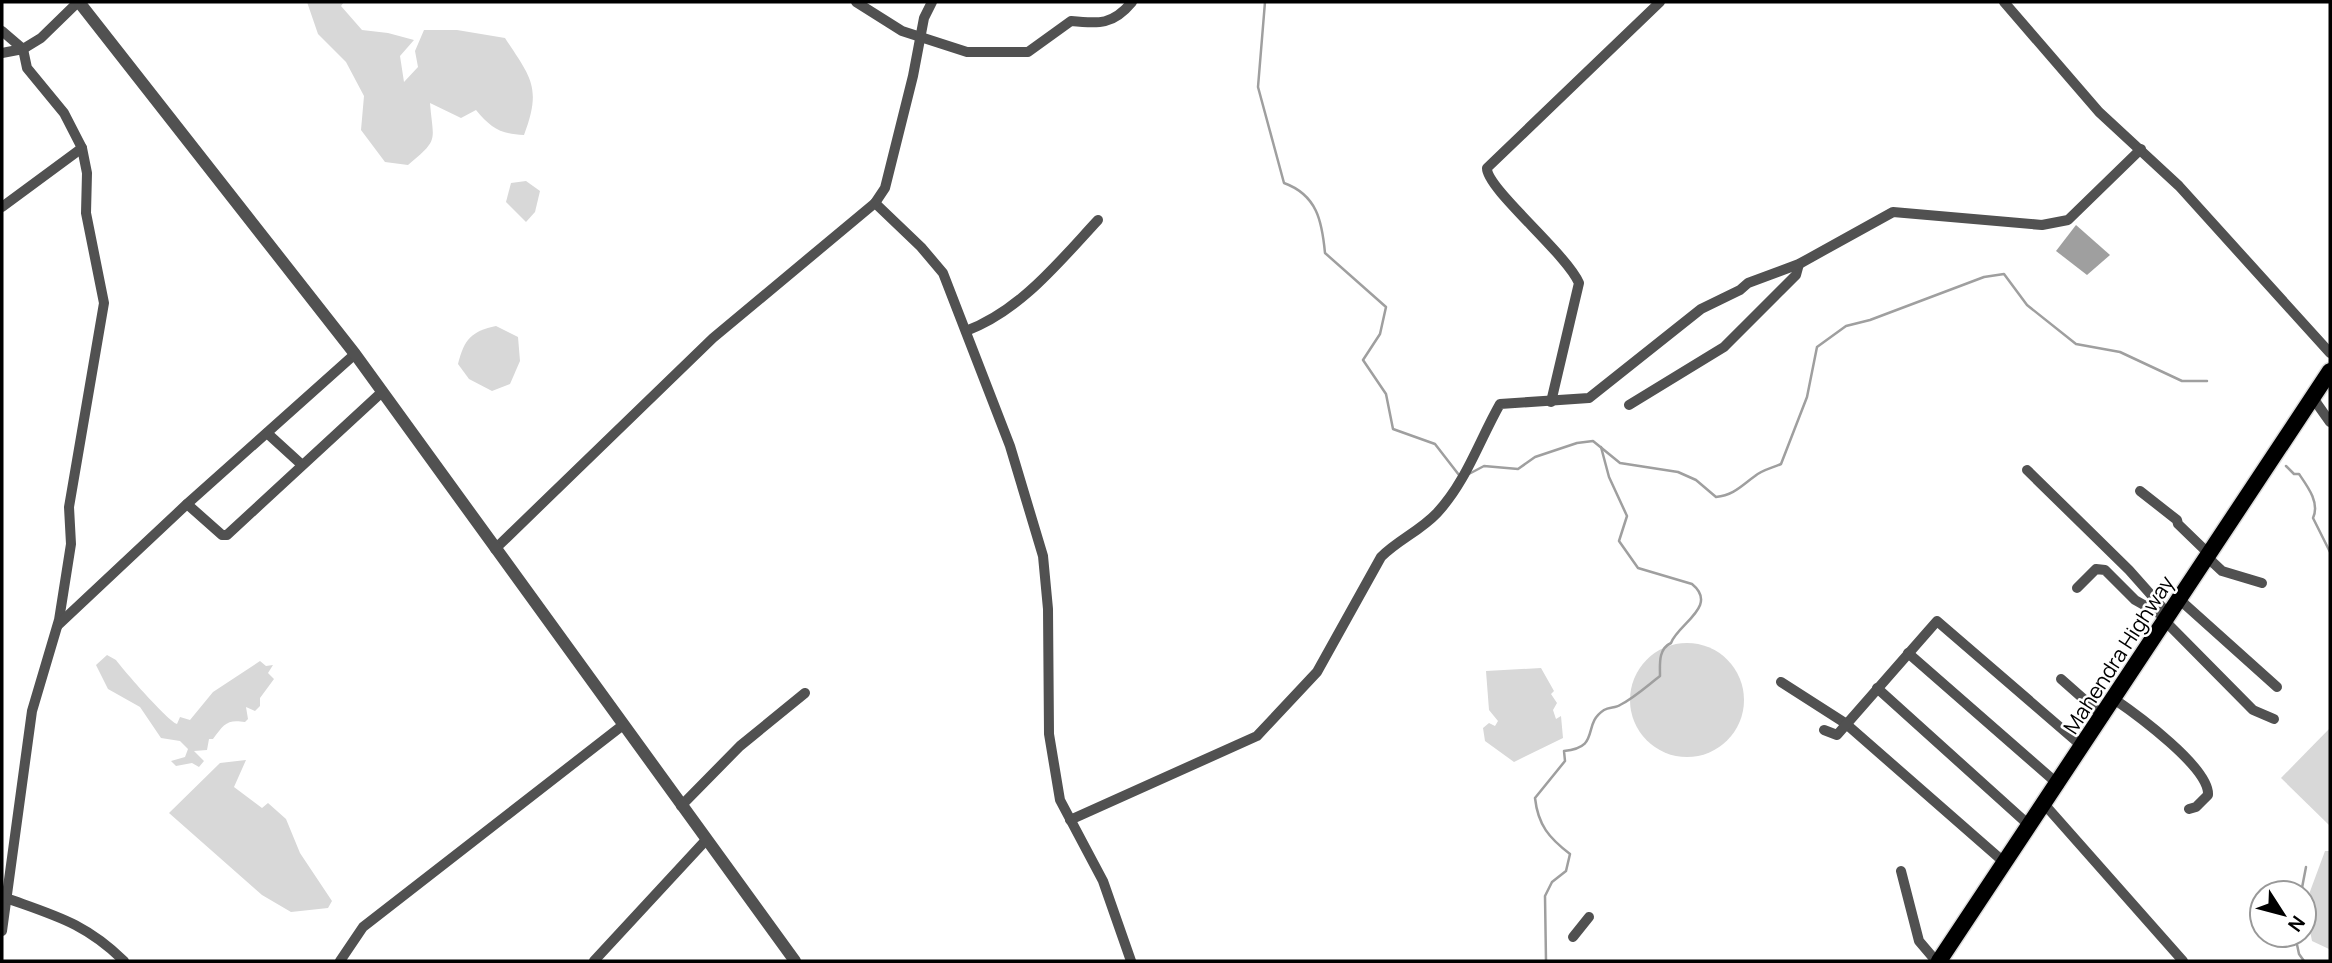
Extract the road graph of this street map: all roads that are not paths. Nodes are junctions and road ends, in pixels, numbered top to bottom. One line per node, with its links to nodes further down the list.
1 (79, 2): 9 (street); 19 (street)
2 (856, 2): 8 (street)
3 (932, 2): 8 (street)
4 (1132, 2): 8 (street)
5 (1660, 2): 23 (street)
6 (2004, 2): 12 (street)
7 (2, 31): 9 (street)
8 (919, 38): 13 (street)
9 (23, 49): 10 (street); 11 (street)
10 (2, 53)
11 (82, 148): 14 (street); 37 (street)
12 (2141, 149): 16 (street); 18 (street)
13 (875, 203): 17 (street); 31 (street)
14 (2, 207)
15 (1098, 220): 17 (street)
16 (1799, 264): 23 (street); 24 (street)
17 (966, 331): 55 (street)
18 (2330, 353)
19 (355, 354): 21 (street); 26 (street)
20 (2330, 371): 22 (highway, Mahendra Highway)
21 (382, 392): 27 (street); 31 (street)
22 (2314, 398): 25 (street); 32 (highway, Mahendra Highway)
23 (1551, 402): 55 (street)
24 (1629, 405)
25 (2330, 422)
26 (267, 433): 27 (street); 30 (street)
27 (301, 464): 30 (street)
28 (2027, 470): 36 (street)
29 (2140, 491): 32 (street)
30 (187, 503): 37 (street)
31 (495, 549): 48 (street)
32 (2208, 556): 33 (street); 35 (highway, Mahendra Highway)
33 (2262, 583)
34 (2077, 588): 36 (street)
35 (2180, 600): 36 (highway, Mahendra Highway); 42 (street)
36 (2167, 618): 44 (highway, Mahendra Highway); 46 (street)
37 (58, 625): 60 (street)
38 (1908, 653): 41 (street); 50 (street); 51 (street)
39 (2061, 679): 45 (street)
40 (1781, 682): 47 (street)
41 (1877, 688): 47 (street); 56 (street)
42 (2277, 688)
43 (805, 693): 53 (street)
44 (2114, 699): 45 (highway, Mahendra Highway); 54 (street)
45 (2104, 717): 50 (highway, Mahendra Highway)
46 (2274, 719)
47 (1845, 723): 49 (street); 58 (street)
48 (623, 725): 53 (street); 65 (street)
49 (1824, 730)
50 (2084, 748): 51 (highway, Mahendra Highway)
51 (2059, 785): 52 (highway, Mahendra Highway)
52 (2045, 805): 56 (highway, Mahendra Highway); 70 (street)
53 (681, 806): 57 (street)
54 (2189, 808)
55 (1070, 820): 68 (street)
56 (2030, 826): 58 (highway, Mahendra Highway)
57 (706, 840): 66 (street); 67 (street)
58 (2005, 863): 69 (highway, Mahendra Highway)
59 (1901, 871): 69 (street)
60 (6, 898): 62 (street); 64 (street)
61 (1589, 917): 63 (street)
62 (2, 931)
63 (1573, 937)
64 (124, 961)
65 (340, 961)
66 (594, 961)
67 (795, 961)
68 (1130, 961)
69 (1938, 961)
70 (2183, 961)

